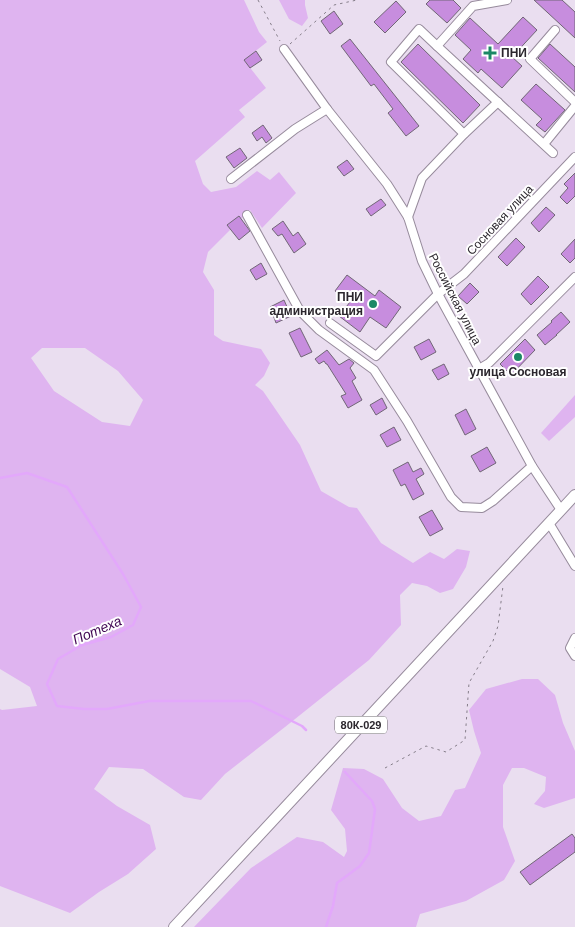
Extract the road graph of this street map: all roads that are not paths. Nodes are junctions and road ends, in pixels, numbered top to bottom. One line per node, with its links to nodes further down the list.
1 (507, 0): 3 (street)
2 (555, 30): 6 (street)
3 (437, 46): 5 (street); 9 (street)
4 (284, 49): 8 (street, Российская улица)
5 (498, 102): 9 (street); 10 (street)
6 (575, 102)
7 (575, 106): 10 (street)
8 (327, 110): 13 (street); 15 (street, Российская улица)
9 (464, 134): 15 (street)
10 (544, 144): 11 (street)
11 (554, 153)
12 (575, 158): 17 (street, Сосновая улица)
13 (231, 179)
14 (247, 215): 20 (street)
15 (408, 217): 17 (street, Российская улица)
16 (575, 277): 19 (street)
17 (438, 294): 18 (street, Сосновая улица); 19 (street, Российская улица)
18 (330, 322)
19 (480, 369): 20 (street, Российская улица)
20 (532, 466): 22 (street, Российская улица)
21 (575, 495): 22 (main road, 80К-029)
22 (561, 510): 23 (main road, 80К-029)
23 (549, 523): 24 (street); 27 (main road, 80К-029)
24 (575, 566)
25 (575, 638): 26 (street)
26 (575, 656)
27 (174, 927)

